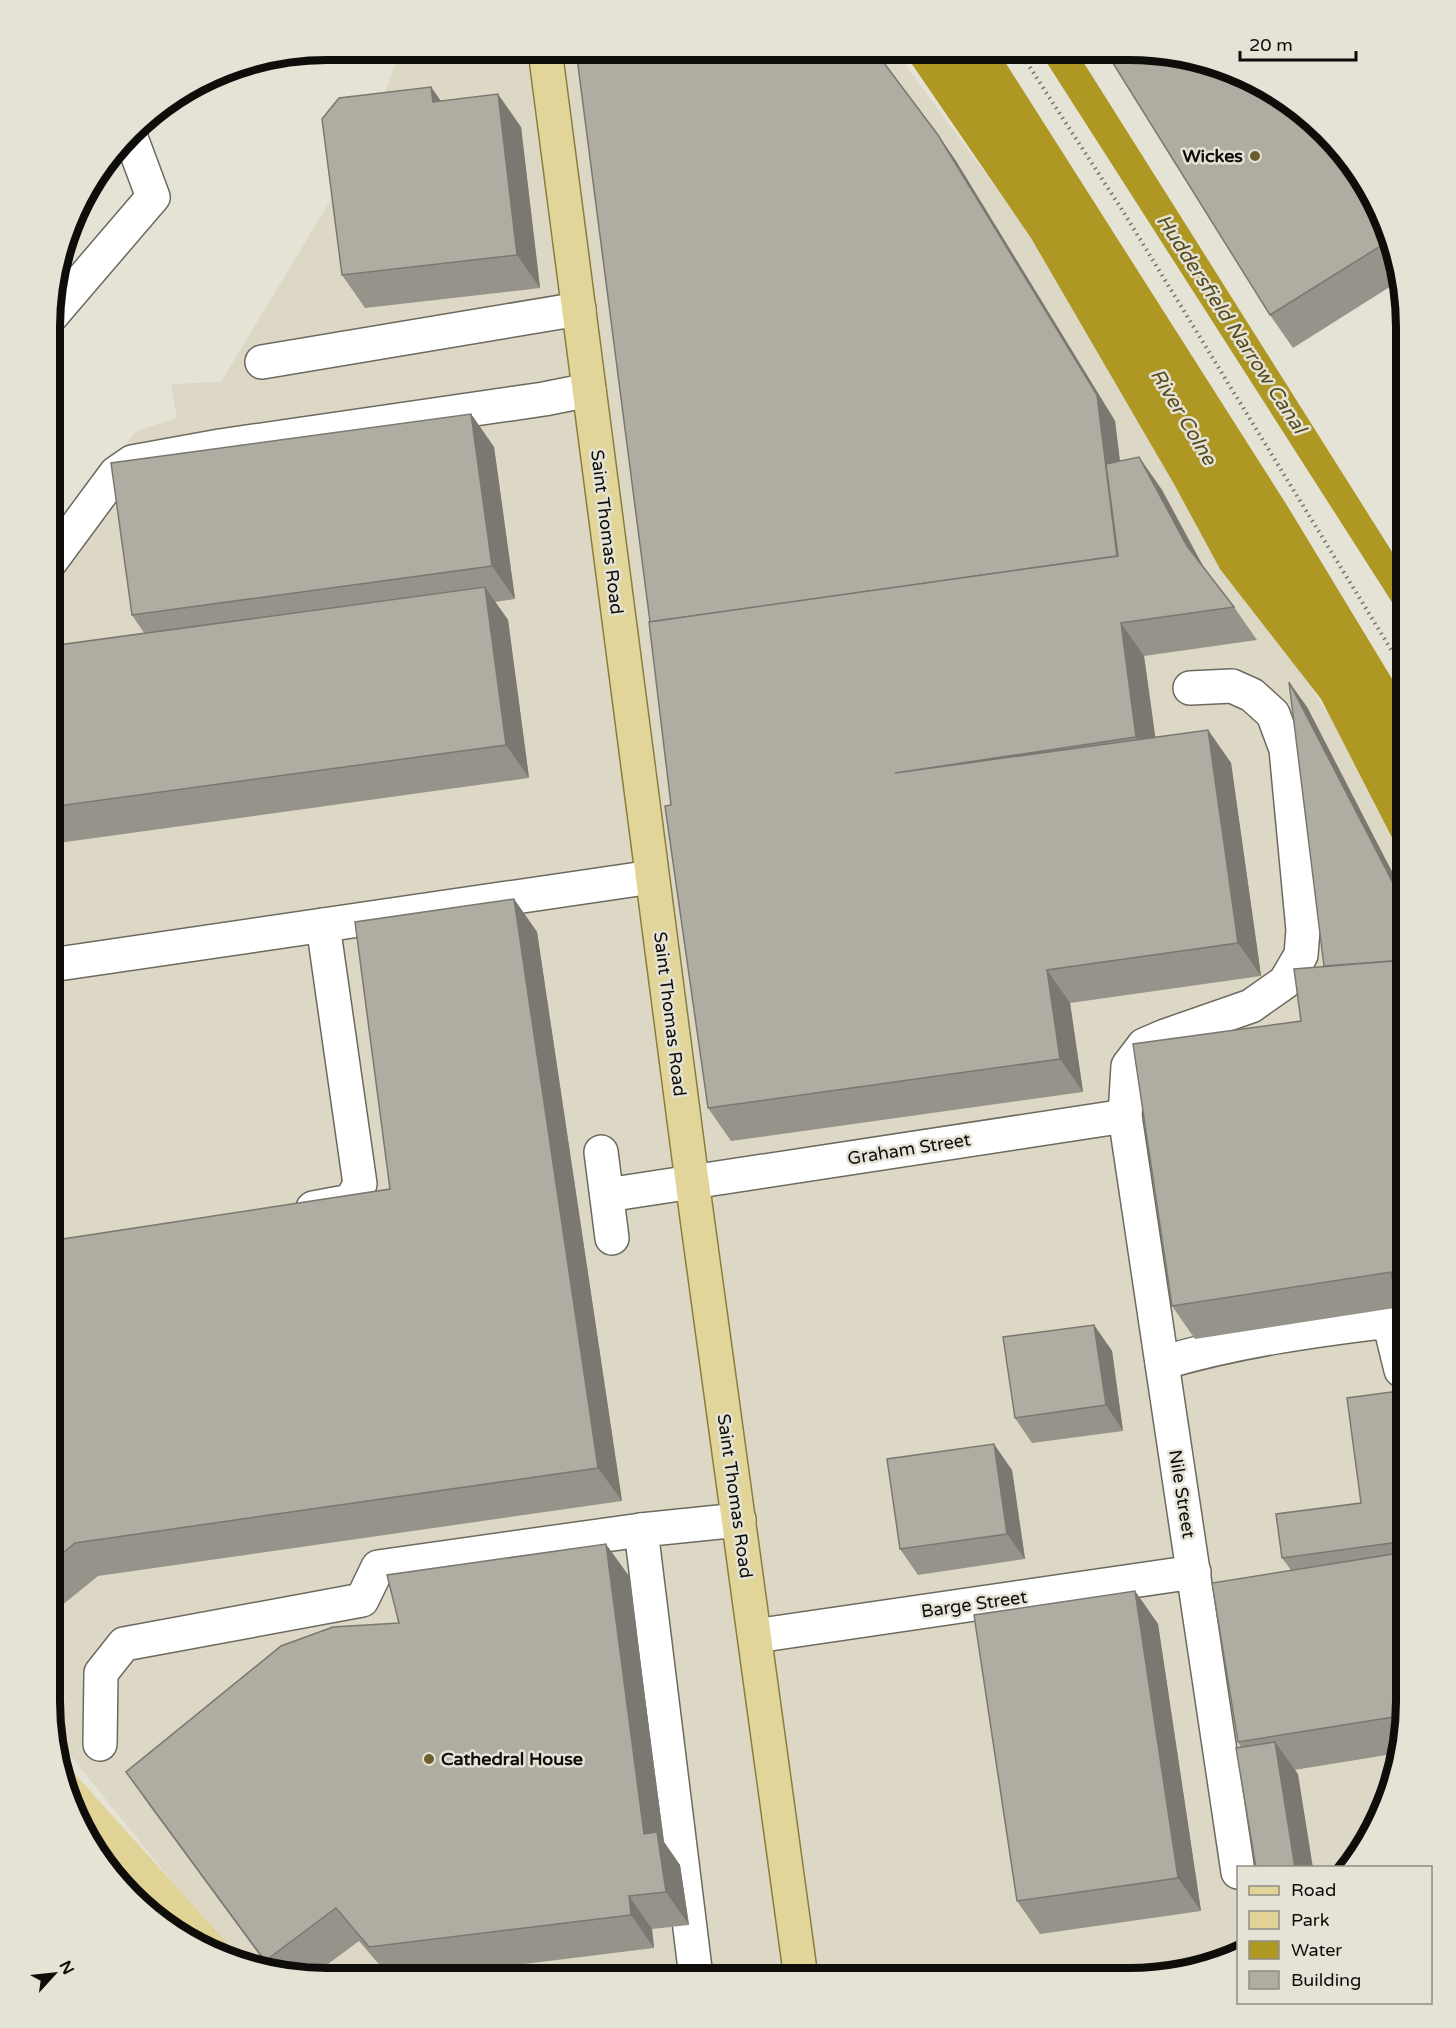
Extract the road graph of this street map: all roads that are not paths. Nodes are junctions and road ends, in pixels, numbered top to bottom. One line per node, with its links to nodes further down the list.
1 (546, 60): 4 (main road, Saint Thomas Road)
2 (133, 143): 3 (street)
3 (61, 304)
4 (579, 309): 5 (street); 6 (main road, Saint Thomas Road)
5 (262, 362)
6 (589, 390): 7 (street); 9 (main road, Saint Thomas Road)
7 (60, 549)
8 (1190, 687): 12 (street, Nile Street)
9 (652, 877): 10 (street); 14 (main road, Saint Thomas Road)
10 (323, 925): 11 (street); 16 (street)
11 (60, 964)
12 (1125, 1116): 14 (street, Graham Street); 19 (street, Nile Street)
13 (601, 1152): 15 (street)
14 (692, 1181): 15 (street, Graham Street); 20 (main road, Saint Thomas Road)
15 (607, 1195): 17 (street)
16 (284, 1213)
17 (612, 1238)
18 (1396, 1350): 19 (street)
19 (1162, 1363): 22 (street, Nile Street)
20 (739, 1520): 21 (street); 23 (main road, Saint Thomas Road)
21 (641, 1530): 24 (street); 26 (street)
22 (1194, 1572): 23 (street, Barge Street); 25 (street, Nile Street)
23 (755, 1636): 27 (main road, Saint Thomas Road)
24 (100, 1744)
25 (1238, 1866)
26 (695, 1968)
27 (800, 1968)

